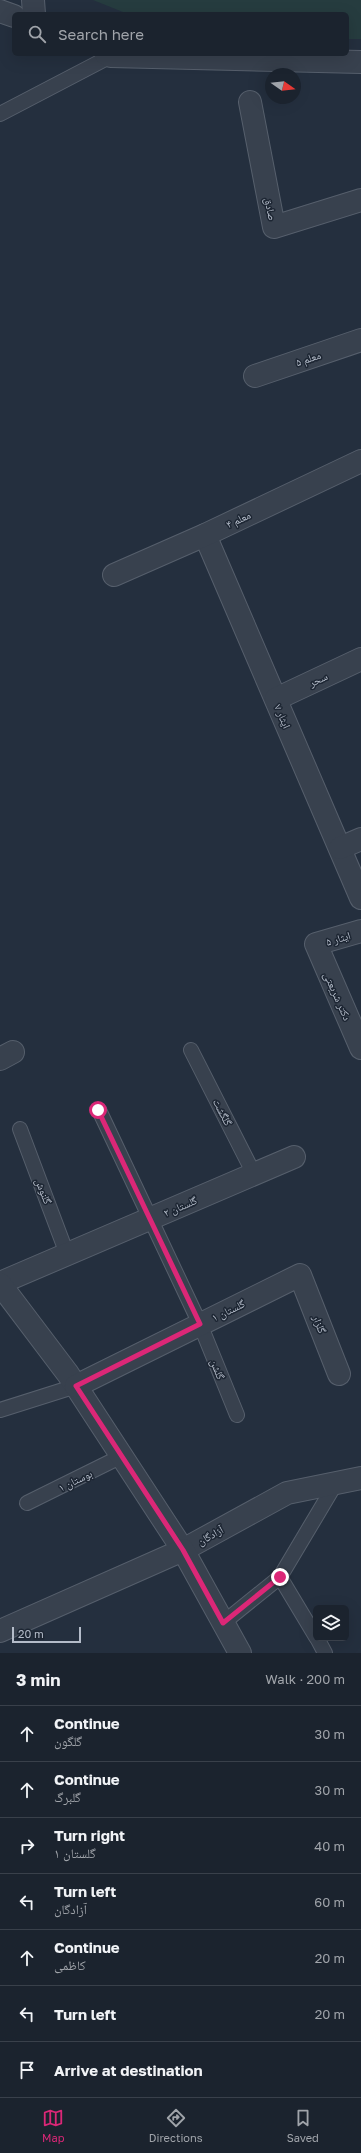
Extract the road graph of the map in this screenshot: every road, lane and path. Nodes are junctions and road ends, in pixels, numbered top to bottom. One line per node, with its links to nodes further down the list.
1 (33, 0): 3 (street)
2 (0, 11): 4 (street)
3 (34, 12)
4 (12, 15)
5 (107, 56): 9 (lane)
6 (145, 56): 7 (street)
7 (361, 62)
8 (250, 102): 10 (street, صادق)
9 (0, 114)
10 (361, 200)
11 (361, 340): 12 (street, معلم ۵)
12 (256, 376)
13 (361, 461): 14 (street, معلم ۴)
14 (205, 535): 15 (street, معلم ۴); 17 (street, ایثار ۷)
15 (114, 575)
16 (361, 659): 17 (street, سحر)
17 (276, 699): 19 (street, ایثار ۷)
18 (361, 839): 19 (street)
19 (340, 848): 20 (street, ایثار ۷)
20 (361, 898)
21 (361, 931): 22 (street, ایثار ۵)
22 (316, 944): 23 (street, دکتر شریعتی)
23 (355, 1020): 24 (street, دکتر شریعتی)
24 (361, 1048)
25 (191, 1050): 29 (lane, گلگشت)
26 (98, 1110): 30 (lane, گلشن)
27 (20, 1129): 31 (lane, گلنوش)
28 (294, 1157): 29 (street, گلستان ۲)
29 (254, 1174): 30 (street, گلستان ۲)
30 (150, 1219): 31 (street, گلستان ۲); 34 (lane, گلشن)
31 (67, 1254): 33 (street, گلستان ۲)
32 (300, 1275): 34 (street, گلستان ۱); 35 (street, گلزار)
33 (0, 1283): 36 (street)
34 (200, 1324): 36 (street, گلستان ۱); 38 (lane, گلشن)
35 (340, 1374)
36 (76, 1386): 37 (lane, گلستان ۱); 39 (street)
37 (0, 1410)
38 (237, 1415)
39 (122, 1456): 42 (lane, بوستان ۱); 43 (street)
40 (361, 1478): 41 (street, آزادگان)
41 (336, 1483): 43 (street, آزادگان); 44 (lane)
42 (27, 1503)
43 (183, 1550): 45 (street); 46 (street, آزادگان)
44 (280, 1577): 45 (lane); 47 (lane)
45 (223, 1623): 49 (street)
46 (0, 1631)
47 (313, 1633)
48 (318, 1641): 50 (lane)
49 (240, 1653)
50 (326, 1653)

